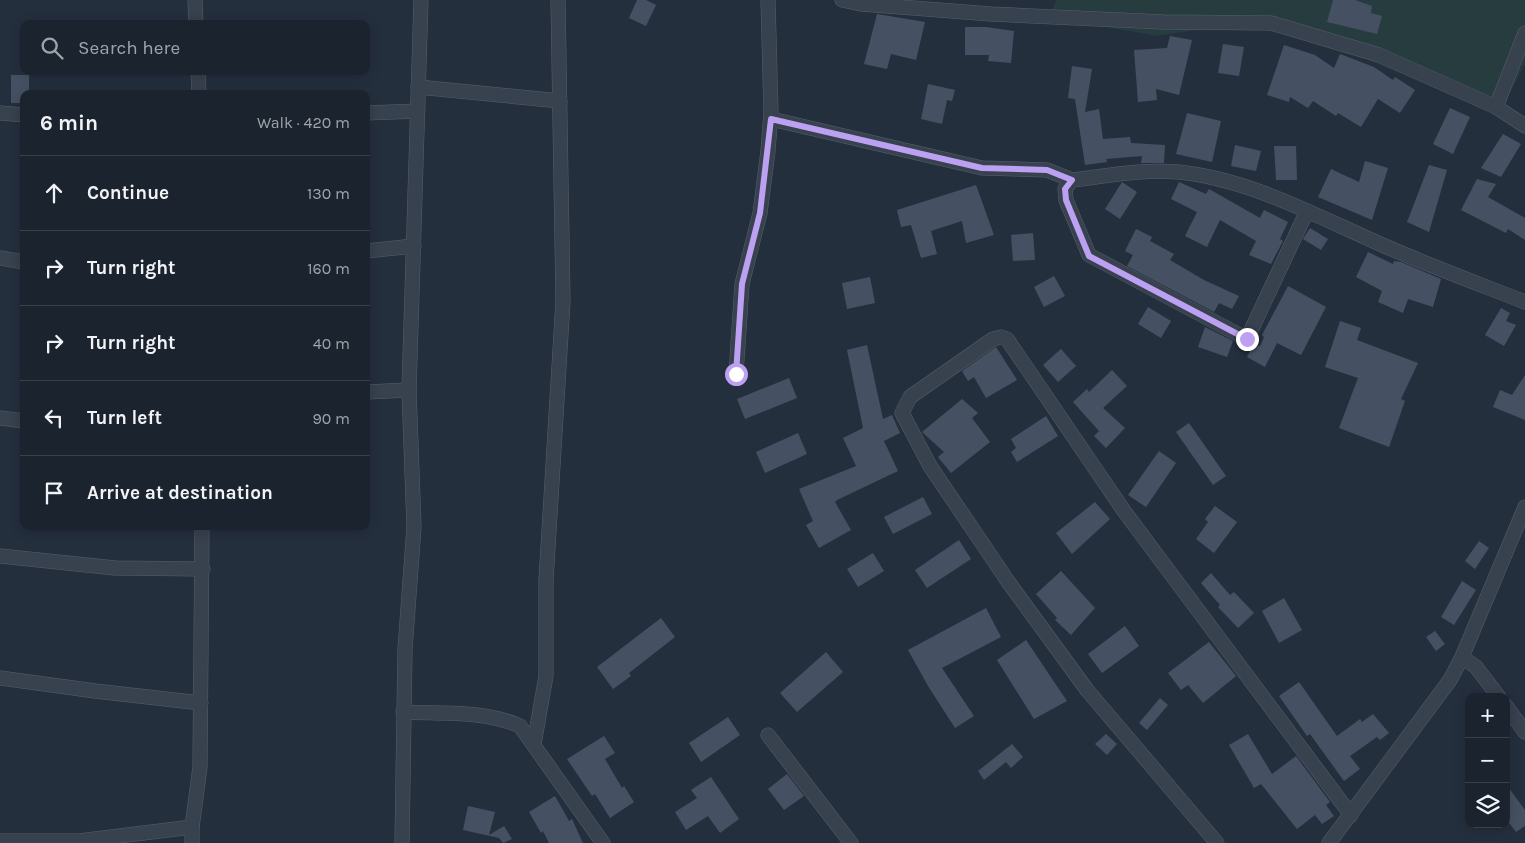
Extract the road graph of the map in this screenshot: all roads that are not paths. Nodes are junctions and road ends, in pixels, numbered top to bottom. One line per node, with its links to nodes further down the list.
1 (195, 0): 6 (street)
2 (421, 0): 9 (street)
3 (558, 0): 11 (street)
4 (768, 0): 17 (street)
5 (842, 0): 12 (street)
6 (196, 20)
7 (1525, 33): 12 (street)
8 (198, 75): 10 (street)
9 (418, 87): 11 (street); 13 (street)
10 (199, 90)
11 (560, 101): 43 (street)
12 (1496, 108): 18 (street)
13 (418, 112): 15 (street); 21 (street)
14 (0, 113): 16 (street)
15 (370, 113)
16 (20, 115)
17 (771, 119): 19 (street); 26 (street)
18 (1525, 126)
19 (1072, 180): 20 (street); 20 (street)
20 (1307, 211): 25 (street)
21 (414, 246): 22 (street); 27 (street)
22 (370, 251)
23 (0, 258): 24 (street)
24 (20, 261)
25 (1525, 302)
26 (736, 374)
27 (409, 390): 28 (street); 40 (street)
28 (370, 392)
29 (0, 418): 30 (street)
30 (20, 420)
31 (1525, 507): 35 (street)
32 (202, 530): 34 (street)
33 (0, 556): 34 (street)
34 (202, 569): 38 (street)
35 (1462, 657): 37 (street); 44 (street)
36 (0, 678): 38 (street)
37 (1496, 693)
38 (201, 703): 45 (street)
39 (1510, 711): 41 (street)
40 (403, 712): 43 (street); 48 (street)
41 (1525, 732)
42 (768, 735): 50 (street)
43 (534, 744): 49 (street)
44 (1351, 815): 51 (street); 52 (street)
45 (192, 827): 46 (street); 47 (street)
46 (0, 841)
47 (192, 843)
48 (402, 843)
49 (603, 843)
50 (851, 843)
51 (1217, 843)
52 (1329, 843)

